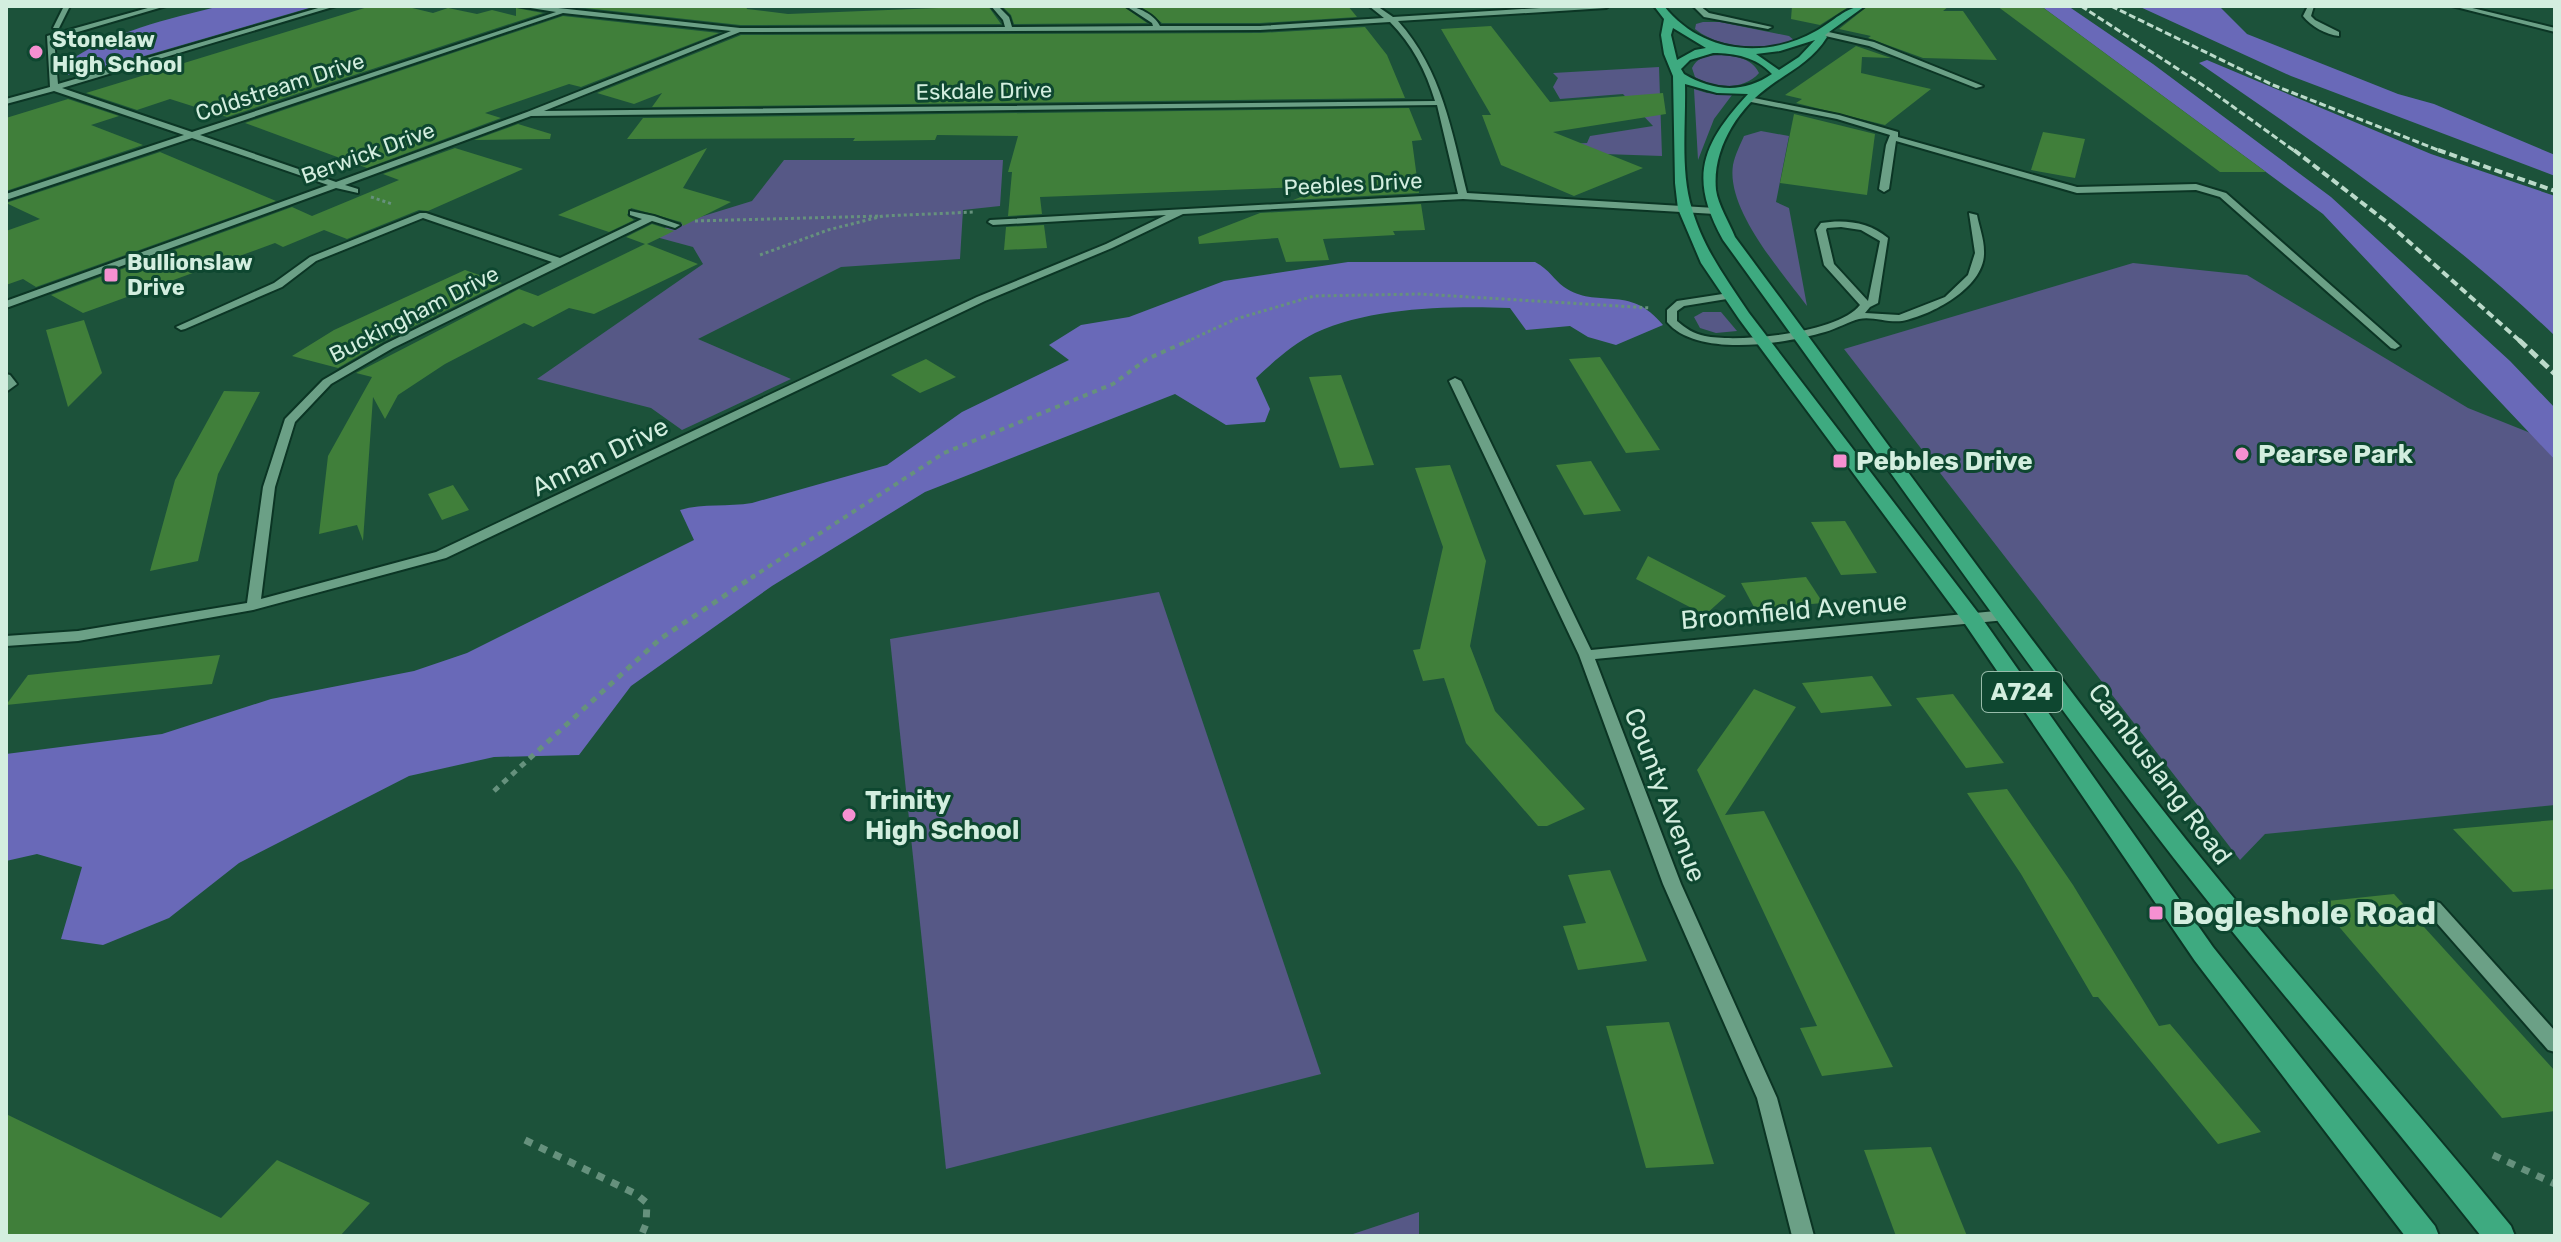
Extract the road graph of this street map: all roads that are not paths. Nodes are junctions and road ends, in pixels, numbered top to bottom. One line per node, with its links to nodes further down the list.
1 (67, 6): 22 (street)
2 (134, 6): 18 (street)
3 (163, 6): 18 (street)
4 (333, 6): 34 (street)
5 (521, 6): 17 (street)
6 (579, 6): 17 (street, Coldstream Drive)
7 (994, 6): 24 (street)
8 (1129, 6): 25 (street)
9 (1372, 6): 19 (street)
10 (1606, 6): 19 (street)
11 (1659, 6): 20 (main road)
12 (1696, 6): 23 (street)
13 (1860, 6): 28 (main road)
14 (2311, 6): 29 (street)
15 (2455, 6): 27 (street)
16 (2488, 6): 21 (street)
17 (566, 11): 26 (street); 39 (street, Coldstream Drive)
18 (123, 17): 34 (street)
19 (1395, 19): 25 (street); 37 (street)
20 (1669, 20): 30 (main road); 31 (main road)
21 (2555, 22)
22 (56, 26)
23 (1768, 27)
24 (1009, 28): 25 (street); 26 (street)
25 (1157, 29)
26 (740, 30): 38 (street, Berwick Drive)
27 (2555, 30)
28 (1824, 33): 30 (main road); 32 (main road); 33 (street)
29 (2336, 34)
30 (1729, 51): 31 (main road); 32 (main road)
31 (1678, 72): 35 (main road); 46 (main road, A724)
32 (1778, 75): 35 (main road)
33 (1979, 86)
34 (54, 88): 36 (street); 39 (street)
35 (1754, 94): 40 (street); 48 (main road, A724)
36 (6, 102)
37 (1439, 103): 38 (street, Eskdale Drive); 44 (street)
38 (530, 114): 41 (street, Berwick Drive)
39 (193, 135): 41 (street); 45 (street, Coldstream Drive)
40 (1893, 138): 42 (street); 61 (street)
41 (334, 184): 43 (street); 56 (street, Berwick Drive)
42 (1884, 189)
43 (355, 191)
44 (1463, 196): 46 (street, Peebles Drive); 47 (street, Peebles Drive)
45 (6, 197)
46 (1685, 209): 48 (street, Peebles Drive); 55 (main road, A724)
47 (1182, 211): 52 (street, Peebles Drive); 65 (street, Annan Drive)
48 (1715, 211): 59 (main road, Cambuslang Road / A724)
49 (633, 213): 51 (street)
50 (1972, 215): 57 (street)
51 (651, 218): 53 (street); 54 (street, Buckingham Drive)
52 (993, 222)
53 (675, 225)
54 (561, 262): 58 (street); 65 (street, Buckingham Drive)
55 (1729, 296): 60 (main road, A724); 60 (street)
56 (6, 305)
57 (1863, 310): 57 (street); 59 (street)
58 (181, 327)
59 (1798, 335): 60 (street); 66 (main road, Cambuslang Road / A724)
60 (1762, 338): 67 (main road, A724)
61 (2395, 346)
62 (6, 377): 64 (street)
63 (1455, 381): 69 (street, County Avenue)
64 (6, 389)
65 (253, 606): 68 (street, Annan Drive)
66 (2006, 615): 67 (street, Broomfield Avenue); 74 (main road, Cambuslang Road / A724)
67 (1972, 619): 69 (street, Broomfield Avenue); 73 (main road, A724)
68 (6, 641)
69 (1586, 655): 72 (street, County Avenue)
70 (2434, 908): 71 (street)
71 (2555, 1044)
72 (1803, 1236)
73 (2424, 1236)
74 (2500, 1236)

